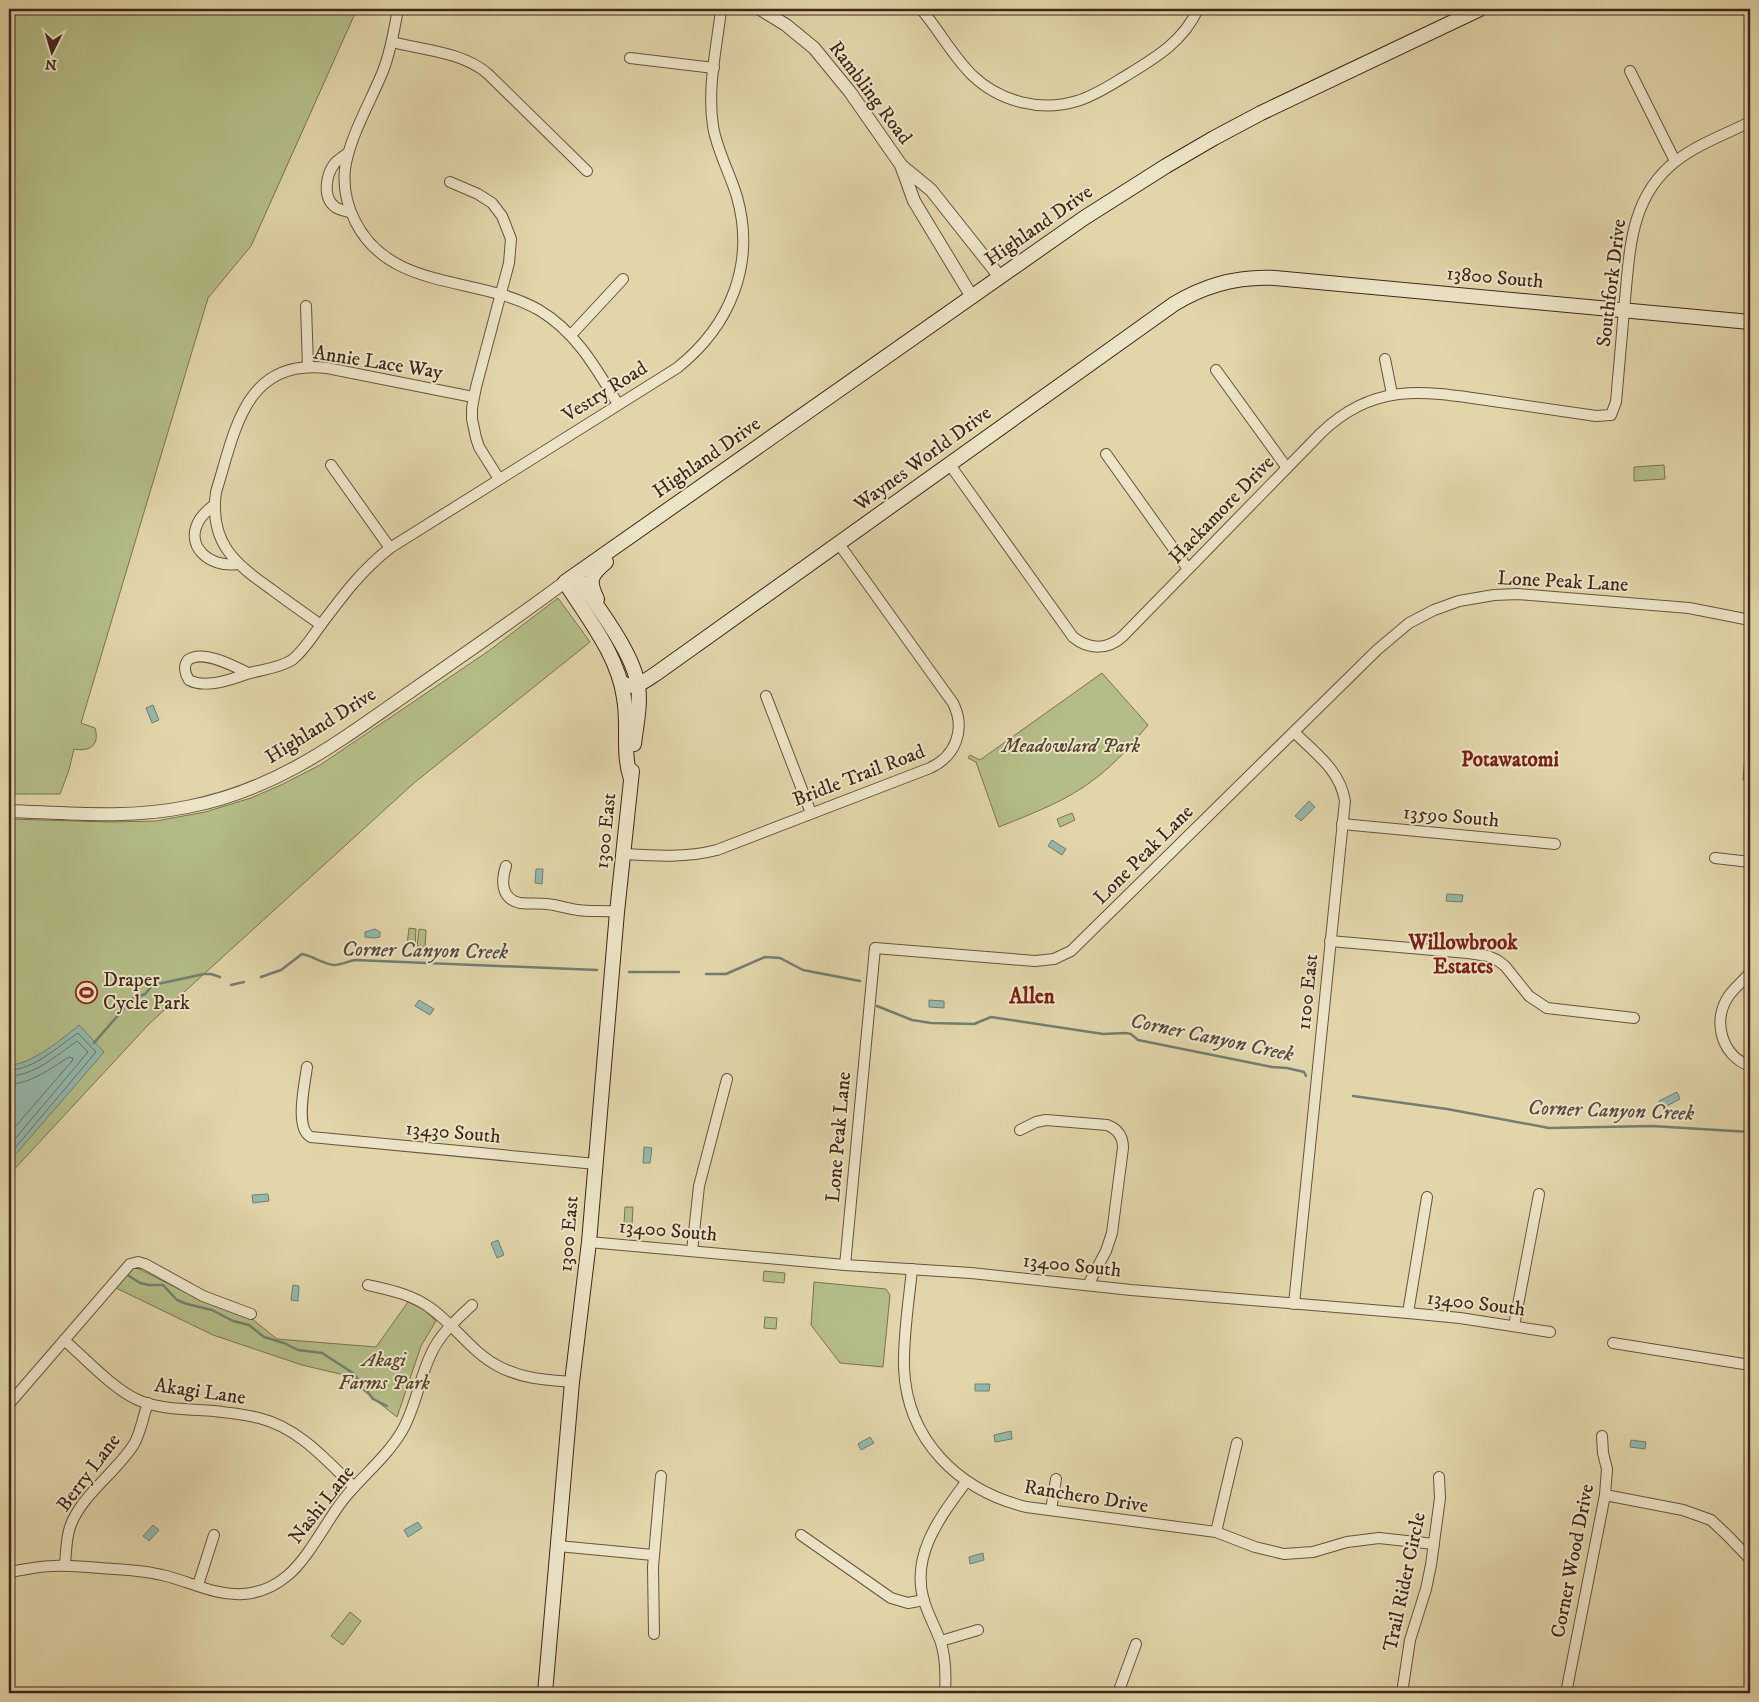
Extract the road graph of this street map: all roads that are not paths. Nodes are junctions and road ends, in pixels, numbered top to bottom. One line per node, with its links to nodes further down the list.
1 (398, 9): 7 (street)
2 (721, 9): 9 (street, Vestry Road)
3 (760, 9): 14 (street, Rambling Road)
4 (921, 9): 5 (street)
5 (1198, 9)
6 (1480, 9): 18 (main road, Highland Drive)
7 (392, 42): 12 (street); 15 (street)
8 (630, 58): 9 (street)
9 (714, 68): 32 (street, Vestry Road)
10 (1630, 71): 13 (street)
11 (1750, 122): 13 (street, Southfork Drive)
12 (348, 154): 17 (street); 17 (street)
13 (1675, 161): 24 (street, Southfork Drive)
14 (901, 165): 18 (street, Rambling Road); 22 (street, Rambling Road)
15 (587, 171)
16 (450, 182): 21 (street)
17 (350, 212): 21 (street)
18 (1000, 277): 22 (main road, Highland Drive)
19 (622, 279): 26 (street)
20 (1237, 279): 24 (main road, 13800 South); 36 (main road, Waynes World Drive)
21 (501, 295): 26 (street); 31 (street)
22 (972, 297): 40 (main road, Highland Drive)
23 (306, 306): 28 (street)
24 (1624, 310): 25 (main road, 13800 South); 33 (street, Southfork Drive)
25 (1750, 322)
26 (571, 335): 32 (street)
27 (1385, 359): 30 (street)
28 (308, 367): 31 (street, Annie Lace Way); 39 (street, Annie Lace Way)
29 (1216, 370): 37 (street)
30 (1392, 394): 33 (street, Hackamore Drive); 37 (street, Hackamore Drive)
31 (473, 397): 38 (street)
32 (618, 404): 38 (street, Vestry Road)
33 (1611, 415)
34 (1106, 454): 44 (street)
35 (331, 465): 42 (street)
36 (950, 465): 41 (main road, Waynes World Drive); 44 (street, Hackamore Drive)
37 (1287, 468): 44 (street, Hackamore Drive)
38 (499, 479): 42 (street, Vestry Road)
39 (214, 505): 43 (street, Annie Lace Way); 43 (street, Annie Lace Way)
40 (649, 524): 45 (main road, Highland Drive); 47 (main road)
41 (839, 544): 51 (main road, Waynes World Drive); 56 (street, Bridle Trail Road)
42 (390, 548): 48 (street, Vestry Road)
43 (237, 564): 48 (street, Annie Lace Way)
44 (1188, 569)
45 (567, 578): 47 (main road, 1300 East); 50 (main road, 1300 East); 55 (street, Highland Drive)
46 (1750, 620): 53 (street, Lone Peak Lane)
47 (607, 622): 51 (main road, 1300 East)
48 (321, 625): 49 (street, Vestry Road)
49 (248, 673): 49 (street, Vestry Road)
50 (621, 682): 51 (main road); 54 (main road, 1300 East)
51 (638, 685): 54 (main road, 1300 East)
52 (766, 696): 56 (street)
53 (1294, 732): 57 (street, 1100 East); 76 (street, Lone Peak Lane)
54 (631, 779): 59 (main road, 1300 East)
55 (9, 811)
56 (811, 813): 59 (street, Bridle Trail Road)
57 (1342, 824): 58 (street, 13590 South); 64 (street, 1100 East)
58 (1556, 844)
59 (624, 854): 63 (main road, 1300 East)
60 (1715, 858): 61 (street)
61 (1750, 862)
62 (506, 866): 63 (street)
63 (617, 912): 71 (main road, 1300 East)
64 (1330, 941): 66 (street); 80 (street, 1100 East)
65 (1750, 973): 67 (street)
66 (1634, 1018)
67 (1750, 1066)
68 (307, 1067): 71 (street, 13430 South)
69 (727, 1079): 75 (street)
70 (1020, 1130): 79 (street)
71 (596, 1164): 74 (main road, 1300 East)
72 (1539, 1194): 85 (street)
73 (1427, 1197): 82 (street)
74 (589, 1242): 75 (street, 13400 South); 90 (main road, 1300 East)
75 (692, 1251): 76 (street, 13400 South)
76 (844, 1265): 77 (street, 13400 South)
77 (912, 1269): 79 (street, 13400 South); 98 (street, Ranchero Drive)
78 (368, 1285): 84 (street)
79 (1088, 1285): 80 (street, 13400 South)
80 (1294, 1304): 82 (street, 13400 South)
81 (472, 1305): 84 (street, Nashi Lane)
82 (1408, 1313): 85 (street, 13400 South)
83 (251, 1314): 87 (street)
84 (450, 1326): 90 (street); 99 (street, Nashi Lane)
85 (1514, 1326): 86 (street, 13400 South)
86 (1550, 1332)
87 (64, 1340): 91 (street, Akagi Lane); 92 (street)
88 (1613, 1343): 89 (street)
89 (1750, 1365)
90 (572, 1382): 106 (main road, 1300 East)
91 (148, 1403): 99 (street, Akagi Lane); 109 (street, Berry Lane)
92 (9, 1404)
93 (1602, 1436): 100 (street, Corner Wood Drive)
94 (1237, 1443): 102 (street)
95 (661, 1476): 107 (street)
96 (1439, 1477): 105 (street, Trail Rider Circle)
97 (1056, 1479): 101 (street)
98 (966, 1482): 101 (street, Ranchero Drive); 112 (street)
99 (354, 1487): 111 (street, Nashi Lane)
100 (1605, 1495): 108 (street); 121 (street, Corner Wood Drive)
101 (1051, 1510): 102 (street, Ranchero Drive)
102 (1216, 1532): 105 (street, Ranchero Drive)
103 (214, 1535): 111 (street)
104 (801, 1536): 112 (street)
105 (1434, 1544): 120 (street, Trail Rider Circle)
106 (558, 1546): 107 (street); 117 (main road, 1300 East)
107 (653, 1555): 114 (street)
108 (1750, 1559)
109 (65, 1566): 110 (street, Nashi Lane); 111 (street, Nashi Lane)
110 (9, 1572)
111 (198, 1586)
112 (924, 1600): 115 (street)
113 (978, 1630): 115 (street)
114 (654, 1634)
115 (941, 1641): 118 (street)
116 (1136, 1644): 119 (street)
117 (545, 1693)
118 (945, 1693)
119 (1118, 1693)
120 (1402, 1693)
121 (1566, 1693)

